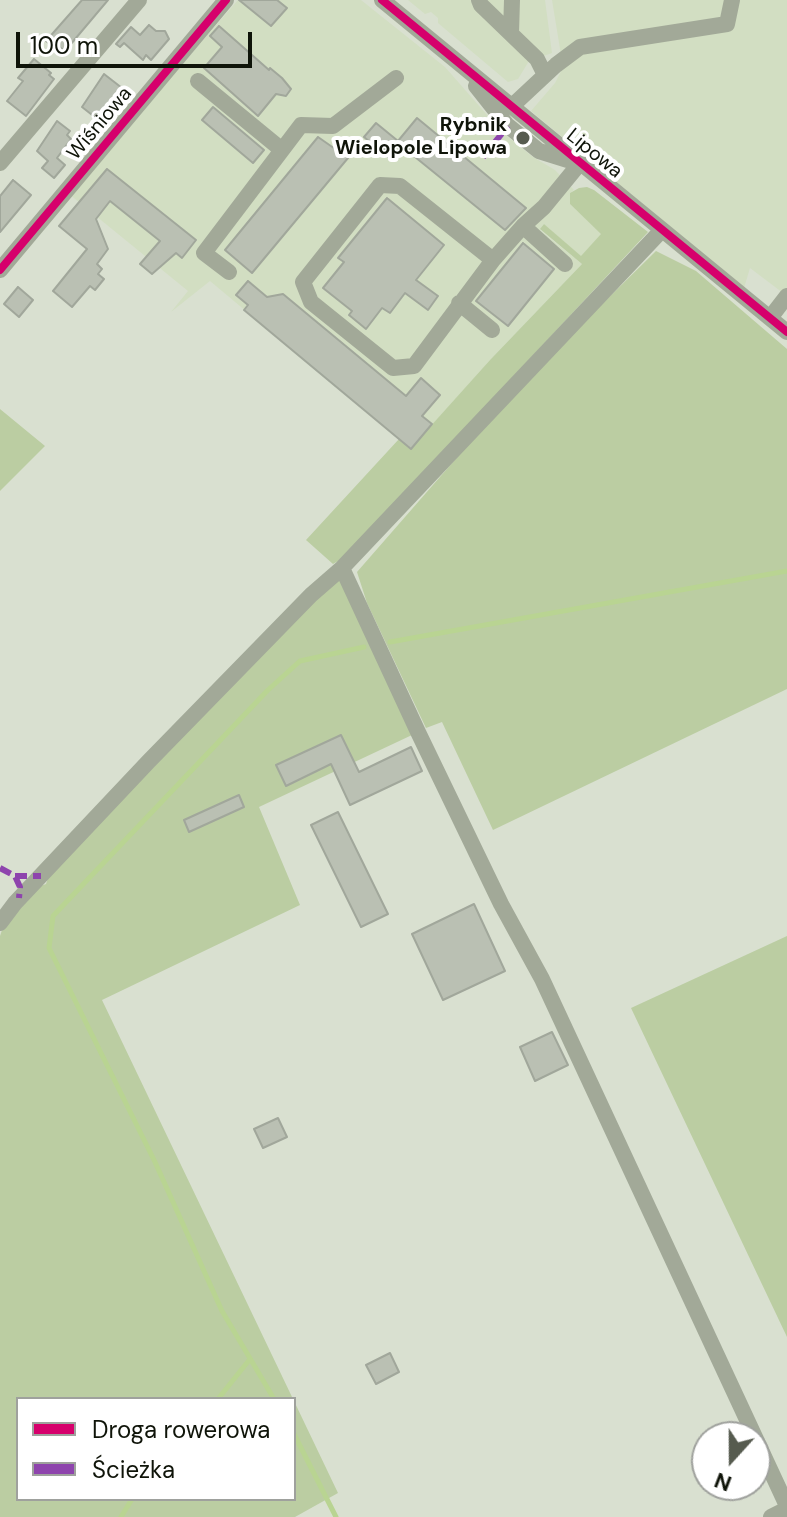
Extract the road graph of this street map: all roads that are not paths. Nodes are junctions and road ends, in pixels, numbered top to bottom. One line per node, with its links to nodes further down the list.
1 (139, 0): 14 (street)
2 (226, 0): 20 (street, Wiśniowa)
3 (382, 0): 8 (street, Lipowa)
4 (479, 0): 7 (street)
5 (512, 0): 7 (street)
6 (732, 0): 9 (street)
7 (511, 33): 9 (street)
8 (454, 60): 12 (street, Lipowa); 15 (street, Lipowa)
9 (545, 75): 12 (street)
10 (396, 78): 13 (street)
11 (198, 81): 13 (street)
12 (511, 107): 15 (street, Lipowa)
13 (282, 150): 21 (street)
14 (0, 163)
15 (580, 163): 16 (street); 17 (street, Lipowa)
16 (523, 226): 18 (street); 19 (street)
17 (662, 230): 24 (street, Lipowa); 27 (street)
18 (493, 260): 23 (street); 23 (street)
19 (565, 264)
20 (0, 270)
21 (229, 272)
22 (787, 296): 24 (street)
23 (459, 303): 25 (street)
24 (770, 318): 26 (street, Lipowa)
25 (492, 330)
26 (787, 332)
27 (342, 568): 28 (street); 29 (street)
28 (0, 923)
29 (748, 1421)
30 (771, 1472): 31 (street)
31 (787, 1508): 32 (street)
32 (771, 1517)

